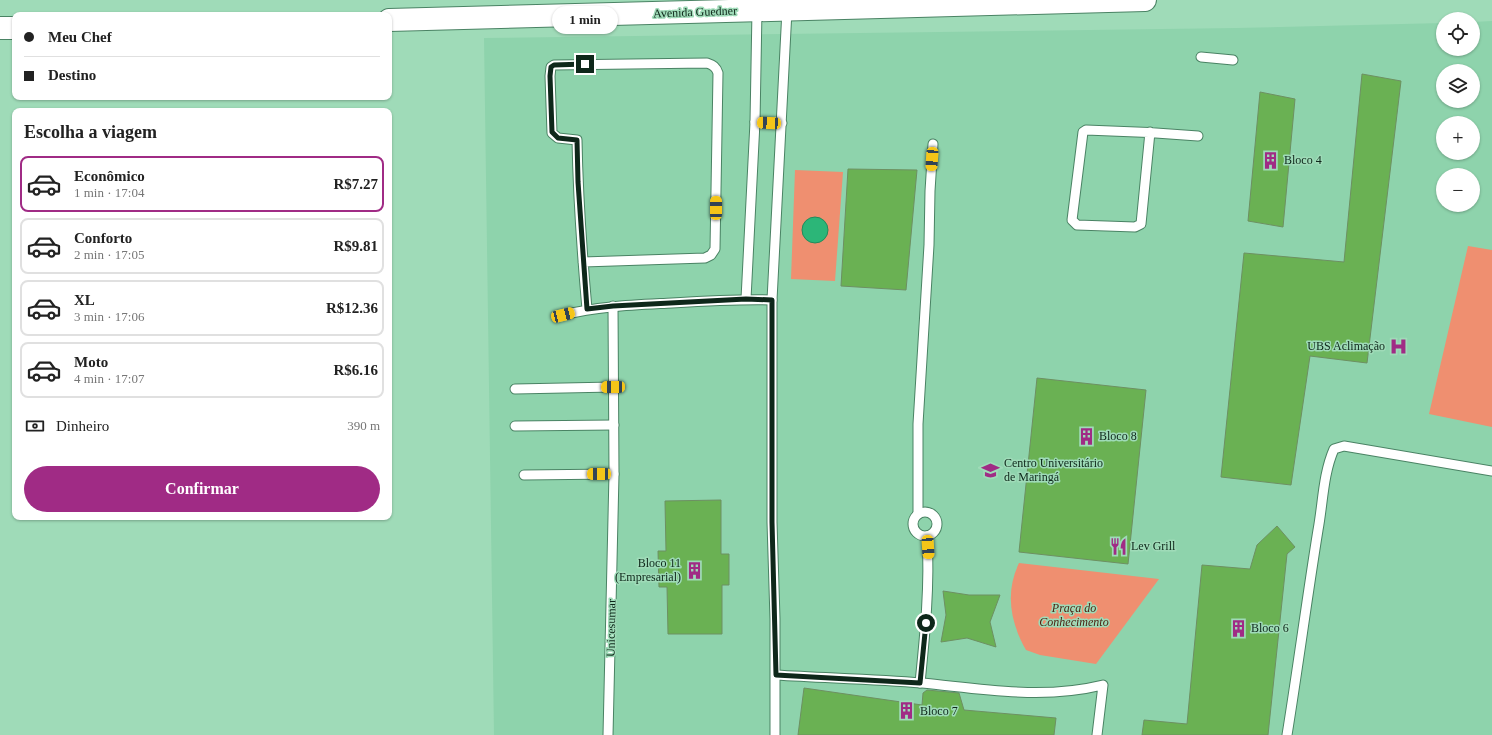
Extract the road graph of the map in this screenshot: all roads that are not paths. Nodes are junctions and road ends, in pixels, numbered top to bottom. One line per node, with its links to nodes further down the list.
1 (1145, 0): 3 (street, Avenida Guedner)
2 (757, 10): 3 (street, Avenida Guedner); 4 (street, Avenida Guedner); 9 (lane)
3 (787, 10): 10 (lane)
4 (392, 20)
5 (0, 28): 6 (street)
6 (12, 28)
7 (1201, 57): 8 (lane)
8 (1233, 60)
9 (755, 122): 10 (lane); 15 (lane)
10 (782, 123): 16 (lane)
11 (1150, 132): 11 (lane); 12 (lane)
12 (1198, 136)
13 (933, 144): 27 (lane)
14 (583, 262): 14 (lane); 18 (lane)
15 (746, 299): 16 (lane); 17 (lane)
16 (772, 300): 29 (lane)
17 (613, 306): 18 (lane); 20 (lane, Unicesumar)
18 (587, 309): 19 (lane)
19 (563, 315)
20 (613, 387): 21 (lane); 22 (lane, Unicesumar)
21 (515, 389)
22 (614, 425): 23 (lane); 25 (lane, Unicesumar)
23 (515, 426)
24 (1492, 471): 34 (lane)
25 (614, 474): 26 (lane); 31 (lane, Unicesumar)
26 (524, 475)
27 (918, 514): 28 (lane); 28 (lane)
28 (927, 536): 30 (lane)
29 (776, 675): 30 (lane); 32 (lane)
30 (920, 683): 33 (lane)
31 (608, 735)
32 (775, 735)
33 (1097, 735)
34 (1287, 735)

